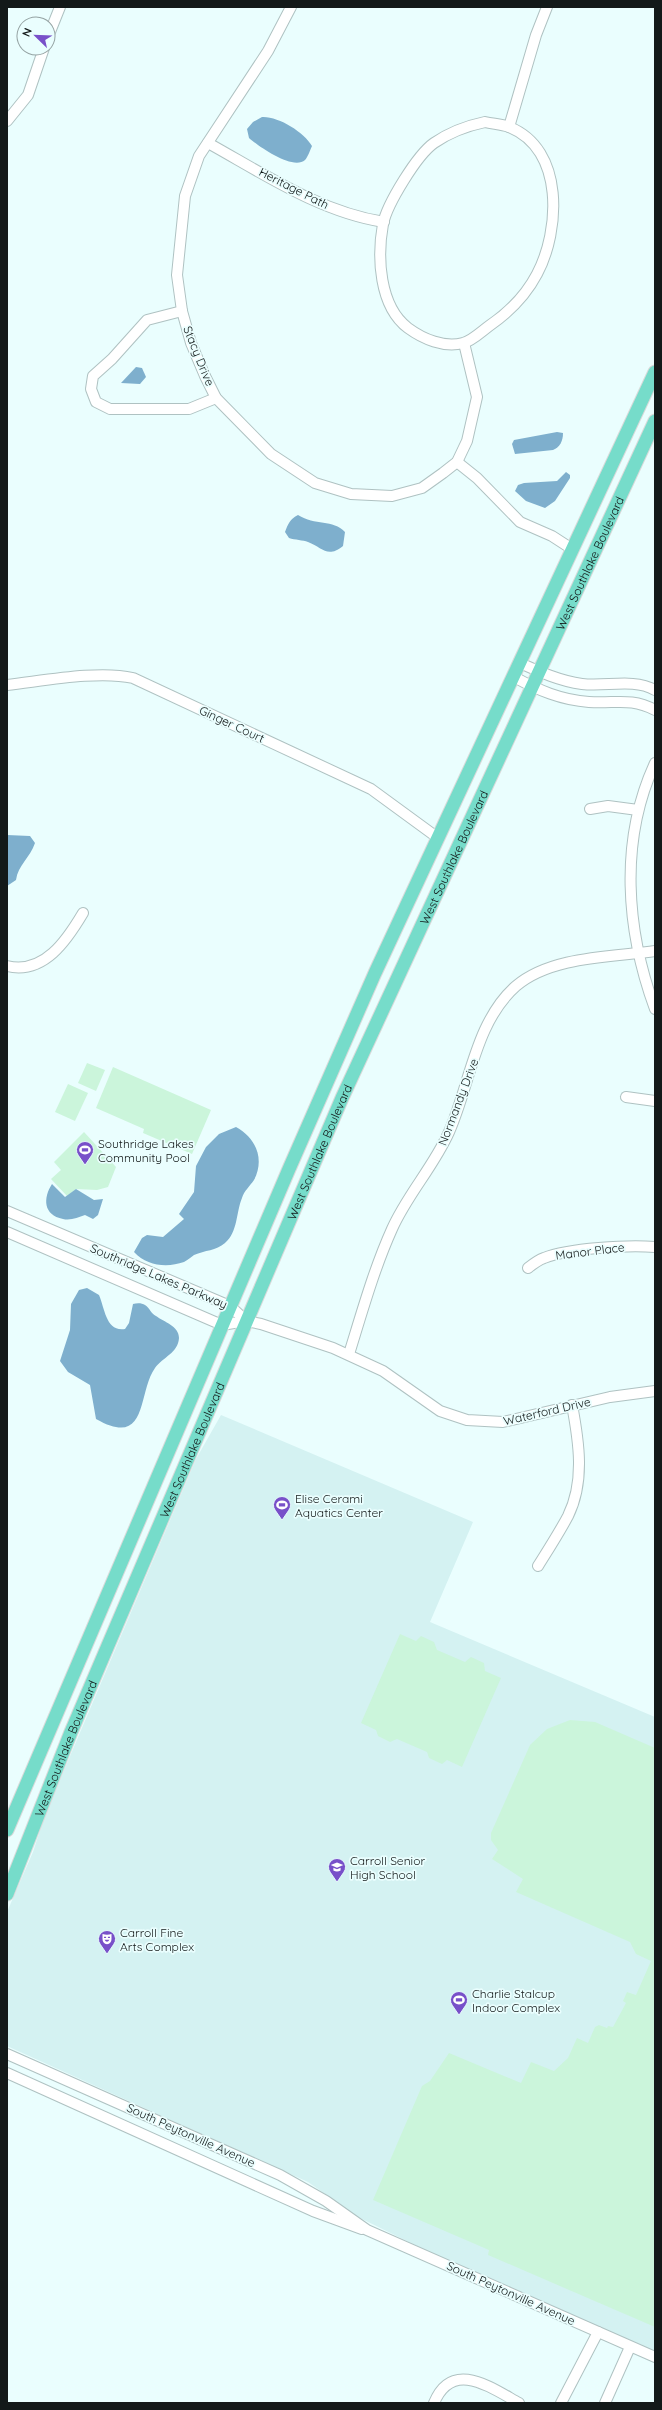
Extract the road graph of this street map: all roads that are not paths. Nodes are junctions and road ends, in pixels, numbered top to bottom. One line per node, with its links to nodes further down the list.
1 (60, 7): 4 (street)
2 (291, 7): 8 (street, Stacy Drive)
3 (547, 7): 7 (street)
4 (56, 17)
5 (41, 56): 6 (street)
6 (7, 121)
7 (510, 127): 9 (street); 11 (street)
8 (208, 143): 9 (street, Heritage Path); 10 (street, Stacy Drive)
9 (384, 222): 11 (street)
10 (182, 311): 13 (street, Stacy Drive); 13 (street)
11 (464, 343): 15 (street, Stacy Drive)
12 (655, 372): 16 (main road, West Southlake Boulevard)
13 (216, 398): 15 (street, Stacy Drive)
14 (655, 421): 18 (main road, West Southlake Boulevard)
15 (457, 462): 16 (street)
16 (572, 549): 17 (main road, West Southlake Boulevard)
17 (520, 663): 18 (street); 19 (main road, West Southlake Boulevard)
18 (538, 672): 21 (main road, West Southlake Boulevard); 22 (street)
19 (514, 677): 21 (street); 27 (main road, West Southlake Boulevard)
20 (7, 685): 27 (street, Ginger Court)
21 (531, 686): 23 (street); 40 (main road, West Southlake Boulevard)
22 (655, 690)
23 (655, 710)
24 (655, 763): 26 (street)
25 (590, 809): 26 (street)
26 (638, 810): 30 (street)
27 (438, 838): 39 (main road, West Southlake Boulevard)
28 (83, 913): 31 (street)
29 (655, 951): 30 (street, Normandy Drive)
30 (638, 953): 32 (street); 42 (street, Normandy Drive)
31 (7, 966)
32 (655, 1009)
33 (626, 1097): 34 (street)
34 (655, 1101)
35 (7, 1211): 39 (street, Southridge Lakes Parkway)
36 (7, 1232): 41 (street, Southridge Lakes Parkway)
37 (655, 1247): 38 (street, Manor Place)
38 (528, 1268)
39 (230, 1306): 40 (street, Southridge Lakes Parkway); 41 (main road, West Southlake Boulevard)
40 (246, 1321): 41 (street, Southridge Lakes Parkway); 42 (street, Waterford Drive); 48 (main road, West Southlake Boulevard)
41 (222, 1325): 46 (main road, West Southlake Boulevard)
42 (349, 1354): 44 (street, Waterford Drive)
43 (655, 1391): 44 (street, Waterford Drive)
44 (572, 1405): 45 (street)
45 (538, 1566)
46 (11, 1809): 47 (main road, West Southlake Boulevard)
47 (7, 1830)
48 (7, 1894)
49 (7, 2054): 51 (street, South Peytonville Avenue)
50 (7, 2073): 52 (street, South Peytonville Avenue)
51 (107, 2097): 52 (street); 53 (street, South Peytonville Avenue)
52 (100, 2114): 53 (street, South Peytonville Avenue)
53 (367, 2230): 54 (street, South Peytonville Avenue)
54 (598, 2332): 55 (street, South Peytonville Avenue); 59 (street)
55 (630, 2346): 56 (street, South Peytonville Avenue); 60 (street)
56 (655, 2357)
57 (434, 2403): 58 (street)
58 (519, 2403)
59 (561, 2403)
60 (605, 2403)

